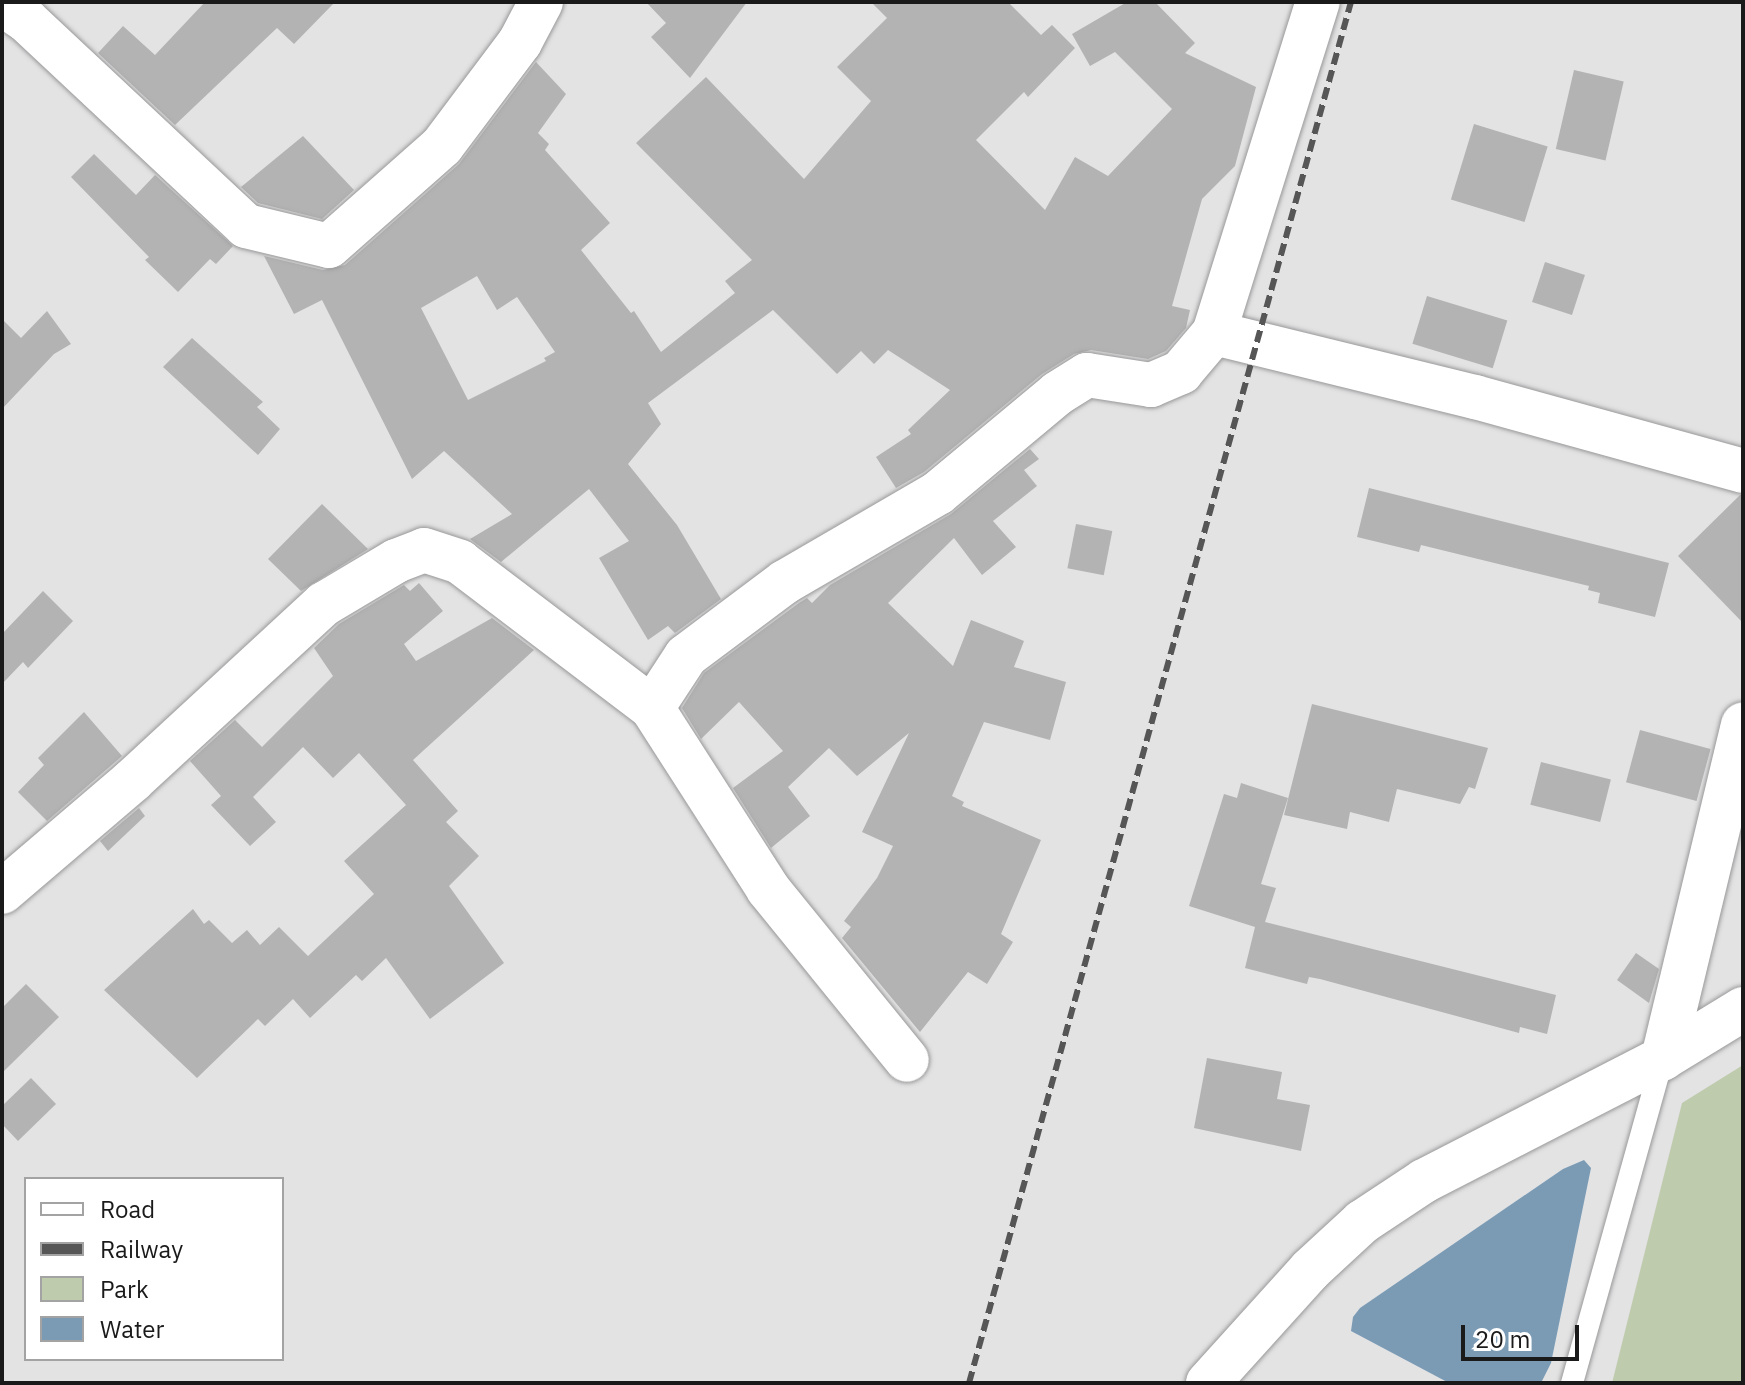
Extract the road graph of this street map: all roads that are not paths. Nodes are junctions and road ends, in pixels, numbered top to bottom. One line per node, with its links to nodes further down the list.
1 (541, 2): 3 (street)
2 (1318, 2): 4 (street)
3 (2, 4)
4 (1214, 333): 5 (street); 6 (street)
5 (1743, 471)
6 (652, 708): 8 (street); 11 (street)
7 (1743, 724): 10 (street)
8 (2, 892)
9 (1743, 1009): 10 (street)
10 (1663, 1058): 12 (street); 13 (lane)
11 (907, 1060)
12 (1208, 1383)
13 (1572, 1383)

